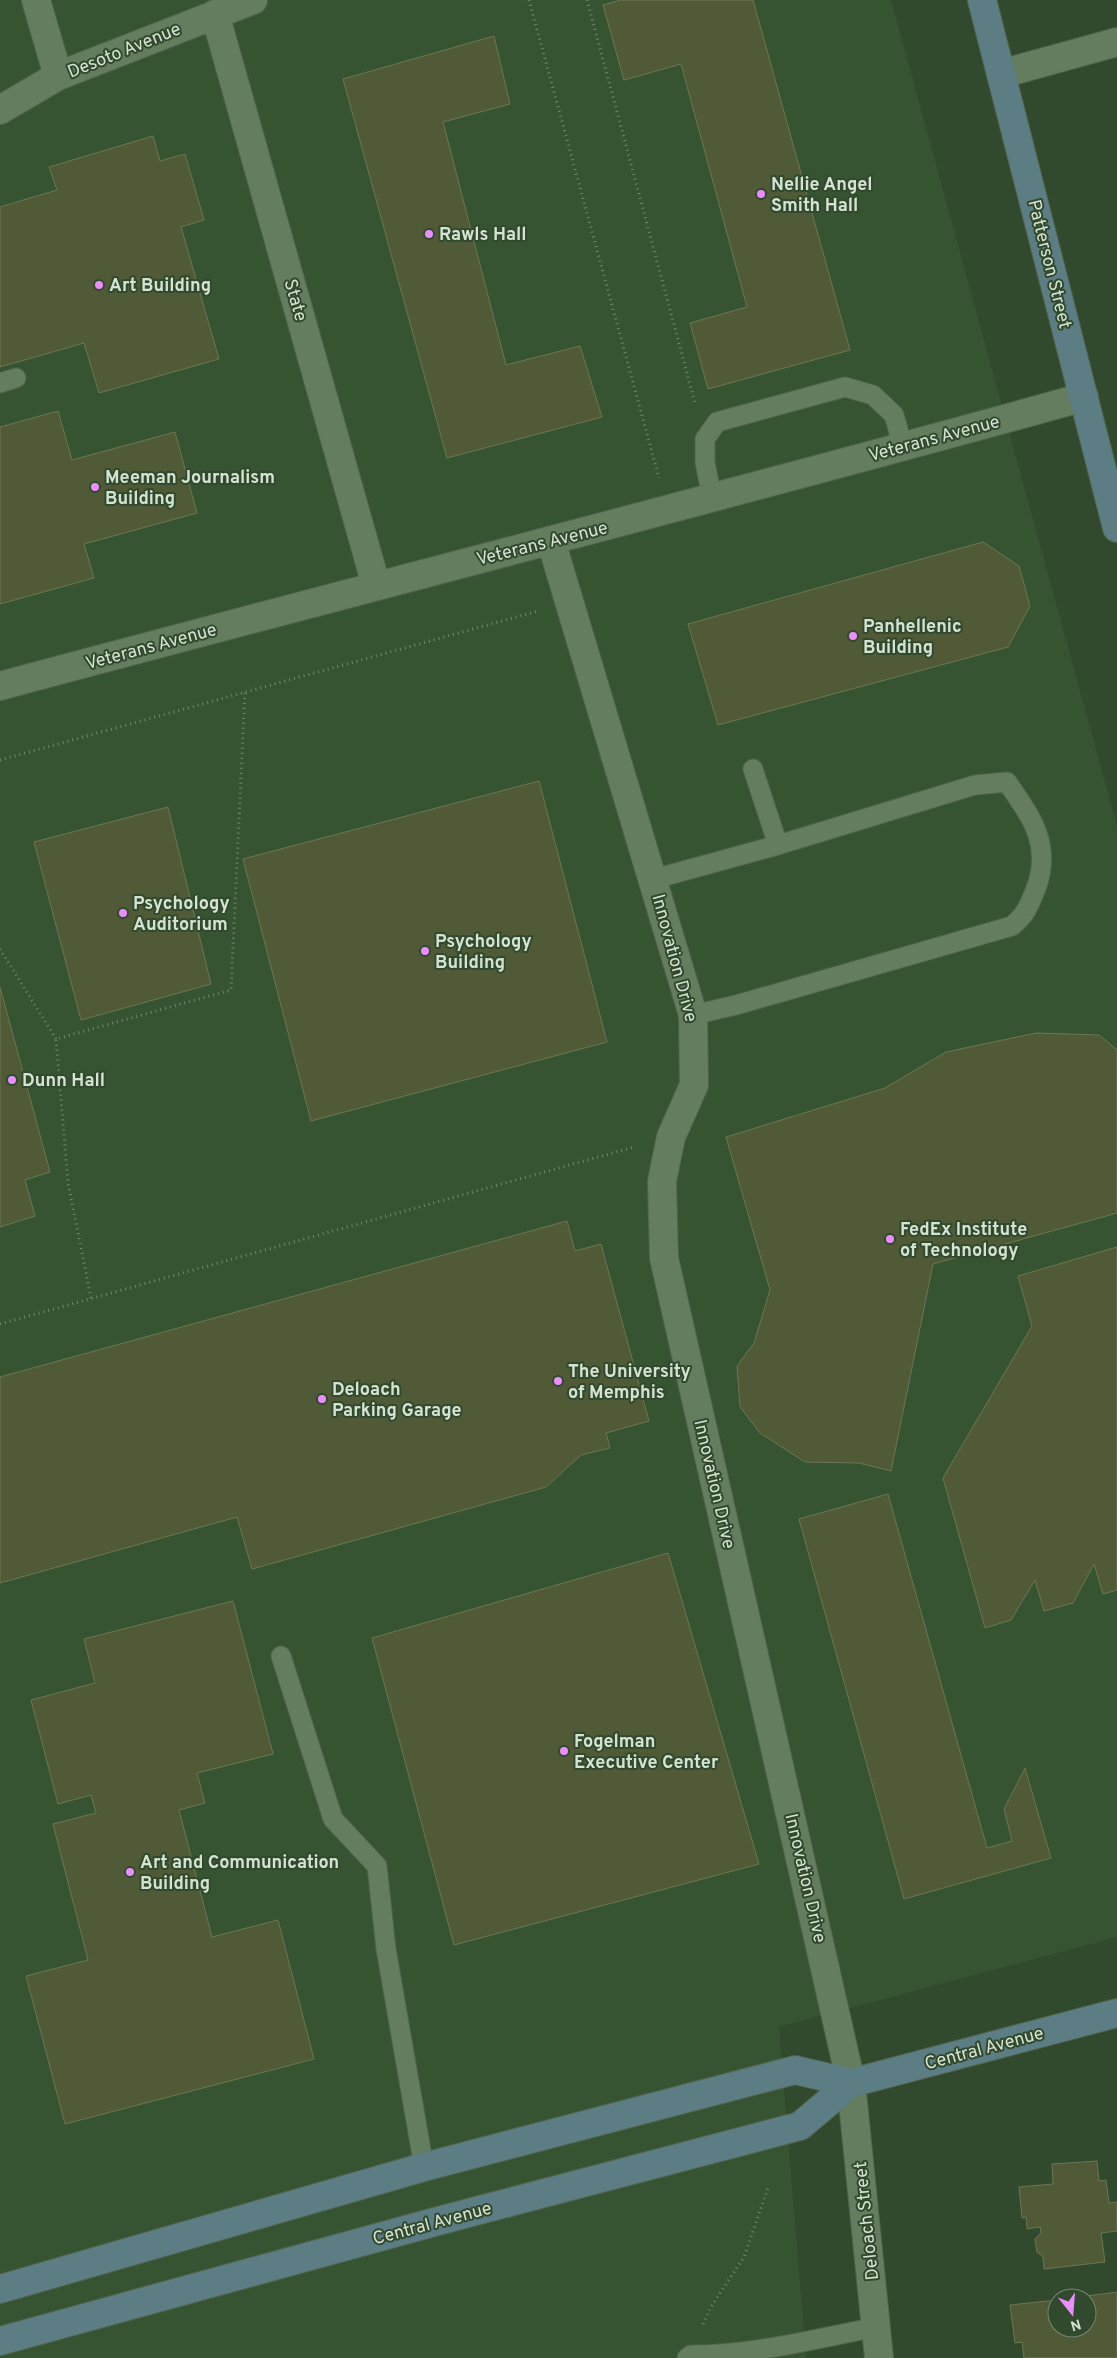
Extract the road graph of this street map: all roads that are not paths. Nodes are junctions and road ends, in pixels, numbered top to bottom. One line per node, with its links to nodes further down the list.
1 (36, 0): 7 (street)
2 (253, 0): 4 (street, Desoto Avenue)
3 (982, 0): 6 (main road, Patterson Street)
4 (215, 14): 7 (street, Desoto Avenue); 14 (street, State)
5 (1117, 42): 6 (street)
6 (1001, 74): 9 (main road, Patterson Street)
7 (58, 76): 8 (street, Desoto Avenue)
8 (0, 110)
9 (1084, 397): 10 (street, Veterans Avenue); 12 (main road, Patterson Street)
10 (903, 447): 11 (street, Veterans Avenue); 11 (lane)
11 (712, 498): 13 (street, Veterans Avenue)
12 (1117, 528)
13 (551, 541): 14 (street, Veterans Avenue); 18 (street, Innovation Drive)
14 (376, 585): 15 (street, Veterans Avenue)
15 (0, 686)
16 (753, 769): 17 (lane)
17 (778, 845): 18 (lane); 19 (lane)
18 (654, 879): 19 (street, Innovation Drive)
19 (693, 1015): 22 (street, Innovation Drive)
20 (281, 1656): 23 (lane)
21 (1117, 2013): 22 (main road, Central Avenue)
22 (851, 2083): 23 (main road, Central Avenue); 25 (street, Deloach Street); 26 (main road, Central Avenue)
23 (424, 2167): 24 (main road, Central Avenue)
24 (0, 2289)
25 (876, 2327): 27 (lane); 28 (street, Deloach Street)
26 (0, 2341)
27 (689, 2356)
28 (879, 2358)

